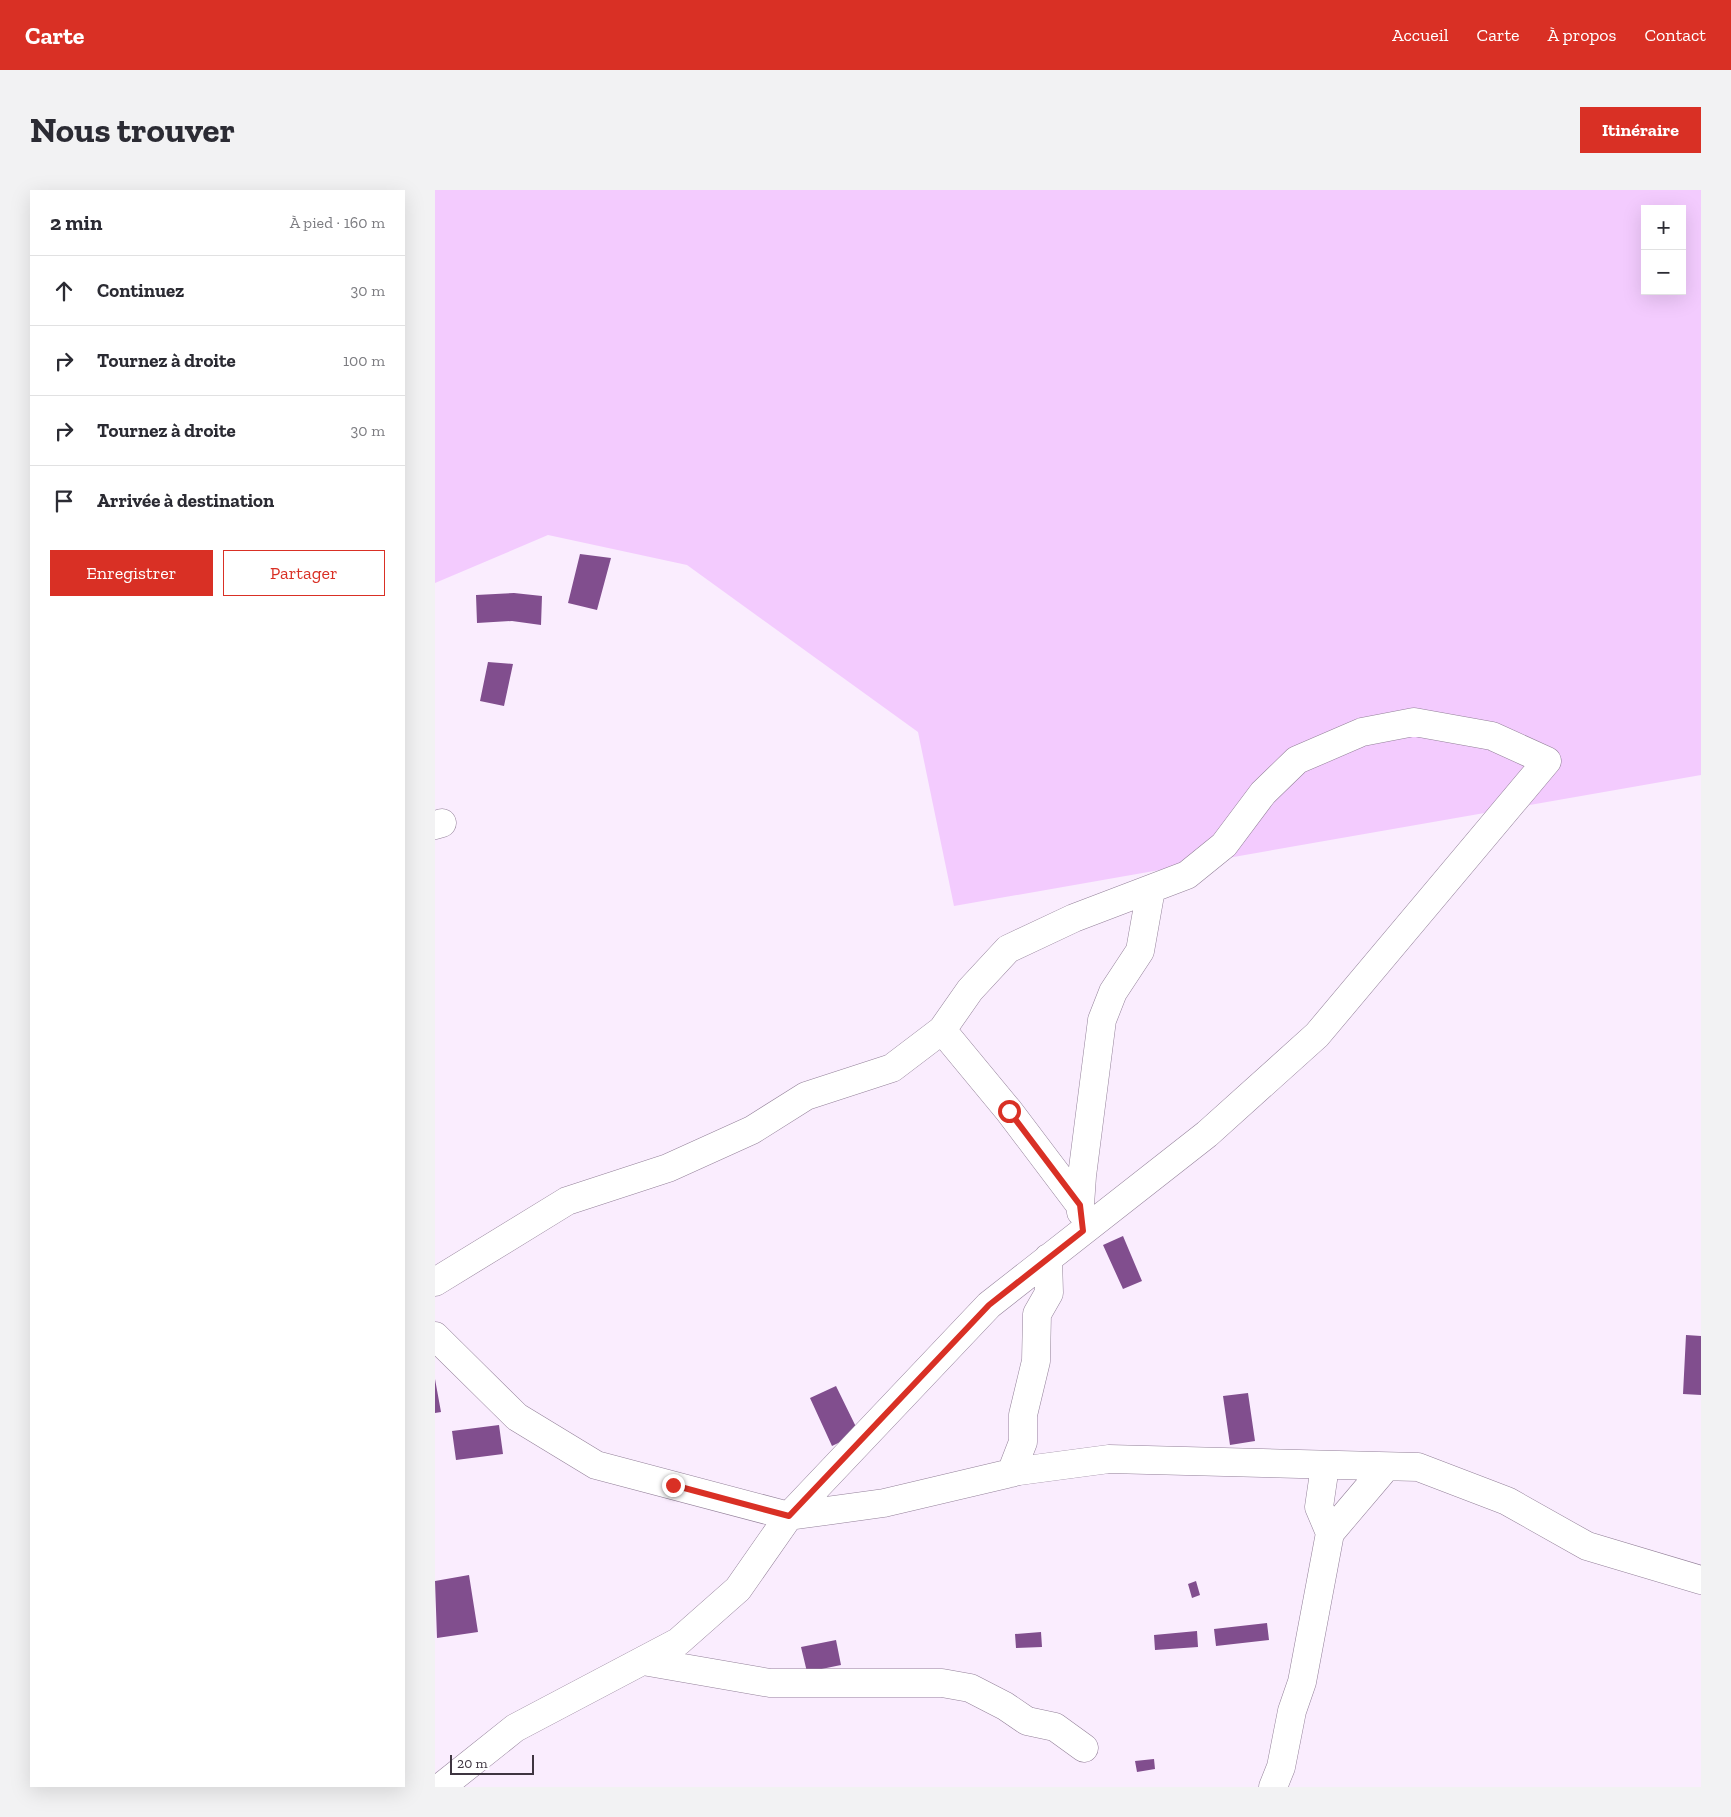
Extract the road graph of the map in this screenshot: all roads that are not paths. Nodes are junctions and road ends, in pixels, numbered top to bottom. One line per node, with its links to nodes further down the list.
1 (1151, 889): 2 (street); 3 (street); 3 (street)
2 (943, 1030): 3 (street); 5 (street)
3 (1081, 1218): 4 (street)
4 (1048, 1258): 9 (street); 10 (street)
5 (435, 1282)
6 (435, 1336): 10 (street)
7 (1325, 1466): 8 (street); 9 (street); 11 (street)
8 (1386, 1467): 11 (street); 12 (street)
9 (1011, 1473): 10 (street)
10 (789, 1516): 13 (street)
11 (1331, 1532): 16 (street)
12 (1701, 1580)
13 (643, 1661): 14 (street); 15 (street)
14 (1084, 1748)
15 (441, 1787)
16 (1273, 1787)

